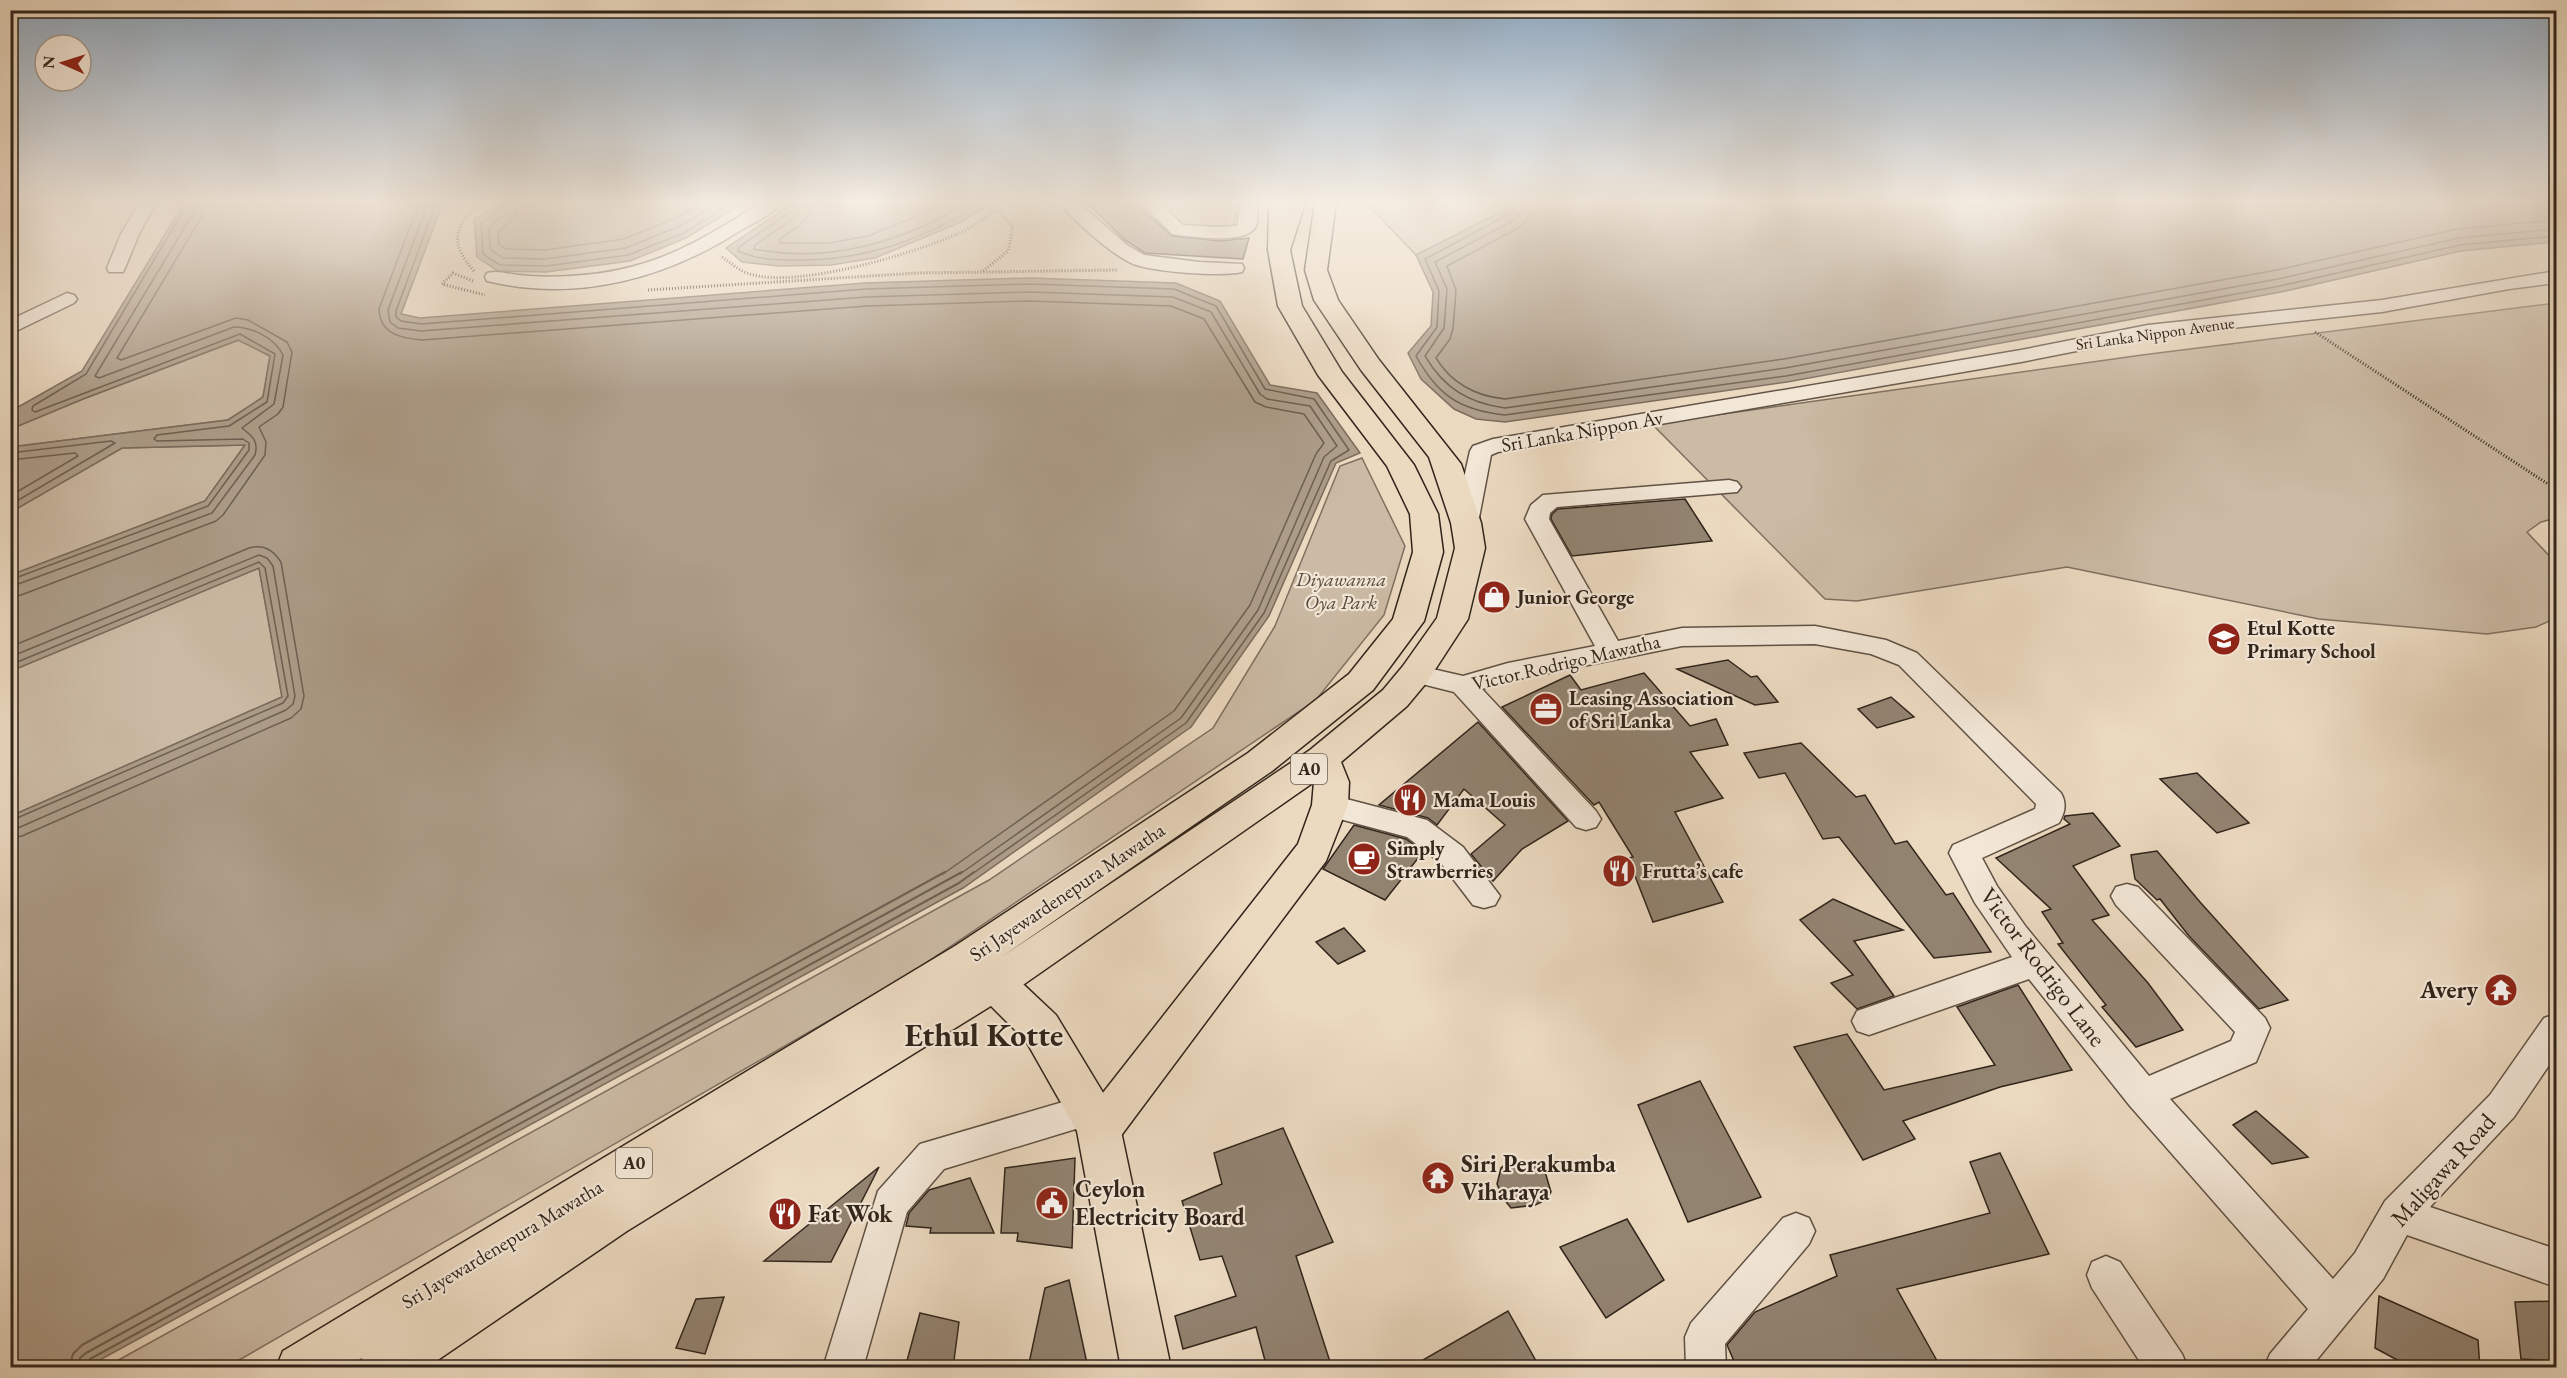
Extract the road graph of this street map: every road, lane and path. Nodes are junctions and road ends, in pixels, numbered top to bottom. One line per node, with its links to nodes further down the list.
1 (469, 267): 13 (path)
2 (657, 267): 13 (street)
3 (739, 267): 4 (path)
4 (861, 267)
5 (988, 267): 10 (path)
6 (1194, 267): 9 (street)
7 (1281, 267): 32 (main road, Sri Jayewardenepura Mawatha / A0)
8 (1316, 267): 21 (main road, Sri Jayewardenepura Mawatha / A0)
9 (1235, 268)
10 (983, 271): 11 (path); 14 (path)
11 (1127, 271)
12 (2556, 277): 16 (street, Sri Lanka Nippon Avenue)
13 (488, 285): 13 (path)
14 (648, 290)
15 (67, 299): 17 (street)
16 (2290, 316): 18 (street, Sri Lanka Nippon Avenue); 19 (path)
17 (10, 328)
18 (1720, 406): 21 (street, Sri Lanka Nippon Av)
19 (2548, 484)
20 (1729, 487): 22 (street)
21 (1466, 523): 24 (main road, Sri Jayewardenepura Mawatha / A0)
22 (1610, 651): 23 (street, Victor Rodrigo Mawatha); 25 (street, Victor Rodrigo Mawatha)
23 (1908, 659): 31 (street, Victor Rodrigo Lane)
24 (1415, 674): 25 (street, Victor Rodrigo Mawatha); 26 (main road, Sri Jayewardenepura Mawatha / A0)
25 (1463, 685): 28 (street)
26 (1322, 759): 27 (main road); 32 (main road, Sri Jayewardenepura Mawatha / A0)
27 (1332, 806): 29 (street); 36 (main road)
28 (1586, 819)
29 (1484, 896)
30 (2127, 896): 35 (street)
31 (2035, 963): 33 (street); 35 (street, Victor Rodrigo Lane)
32 (981, 971): 36 (main road); 42 (main road, Sri Jayewardenepura Mawatha / A0); 43 (main road, Sri Jayewardenepura Mawatha / A0)
33 (1869, 1021)
34 (2556, 1028): 37 (street, Maligawa Road)
35 (2142, 1095): 41 (street, Victor Rodrigo Lane)
36 (1095, 1120): 44 (street); 45 (main road)
37 (2398, 1214): 39 (street); 41 (street, Maligawa Road)
38 (1796, 1231): 46 (street)
39 (2556, 1268)
40 (2106, 1275): 47 (street)
41 (2334, 1309): 48 (street, Maligawa Road)
42 (300, 1368)
43 (382, 1368)
44 (843, 1368)
45 (1146, 1368)
46 (1706, 1368)
47 (2168, 1368)
48 (2284, 1368)

